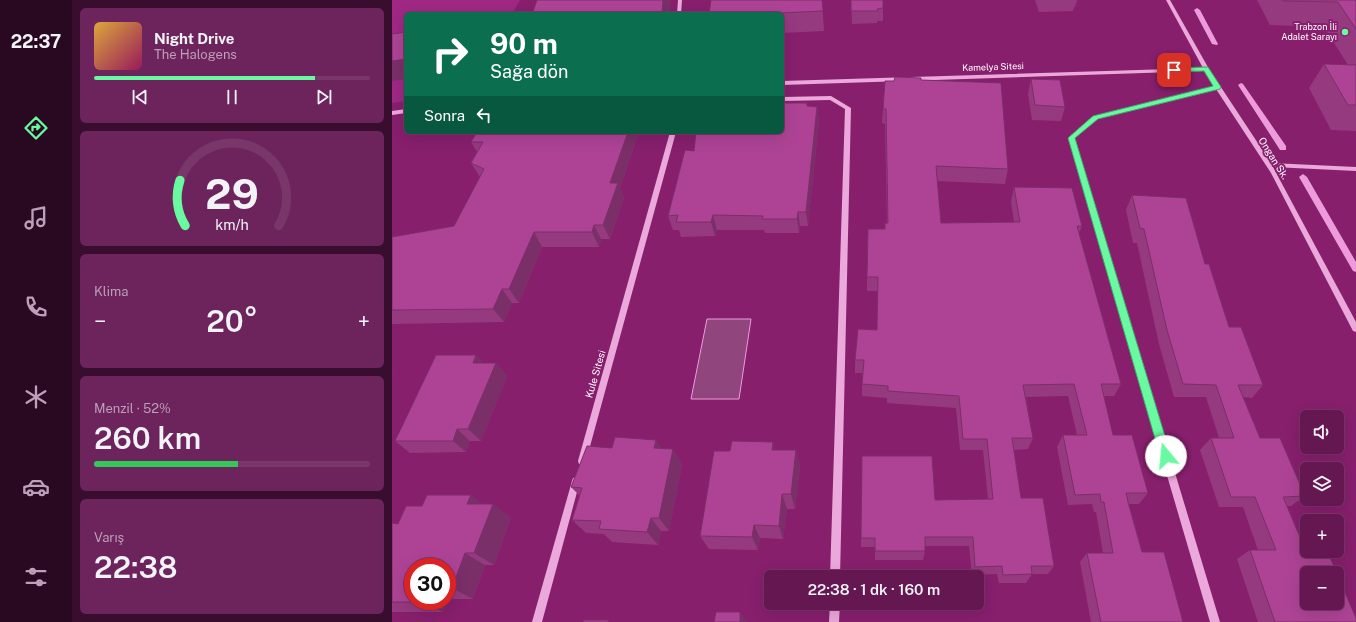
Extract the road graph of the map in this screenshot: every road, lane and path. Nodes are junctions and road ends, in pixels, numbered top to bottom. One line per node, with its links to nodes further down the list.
1 (680, 0): 3 (street)
2 (1168, 0): 4 (street, Ongan Sk.)
3 (679, 12)
4 (1206, 69): 5 (street, Kamelya Sitesi); 6 (street, Ongan Sk.)
5 (784, 83)
6 (1217, 87): 11 (street, Ongan Sk.); 18 (street)
7 (784, 99): 14 (street)
8 (404, 111): 9 (street)
9 (392, 114)
10 (672, 134): 16 (street, Kule Sitesi)
11 (1269, 165): 12 (street); 13 (street, Ongan Sk.)
12 (1356, 169)
13 (1356, 329)
14 (835, 570)
15 (835, 610): 17 (street)
16 (537, 622)
17 (834, 622)
18 (1215, 622)

